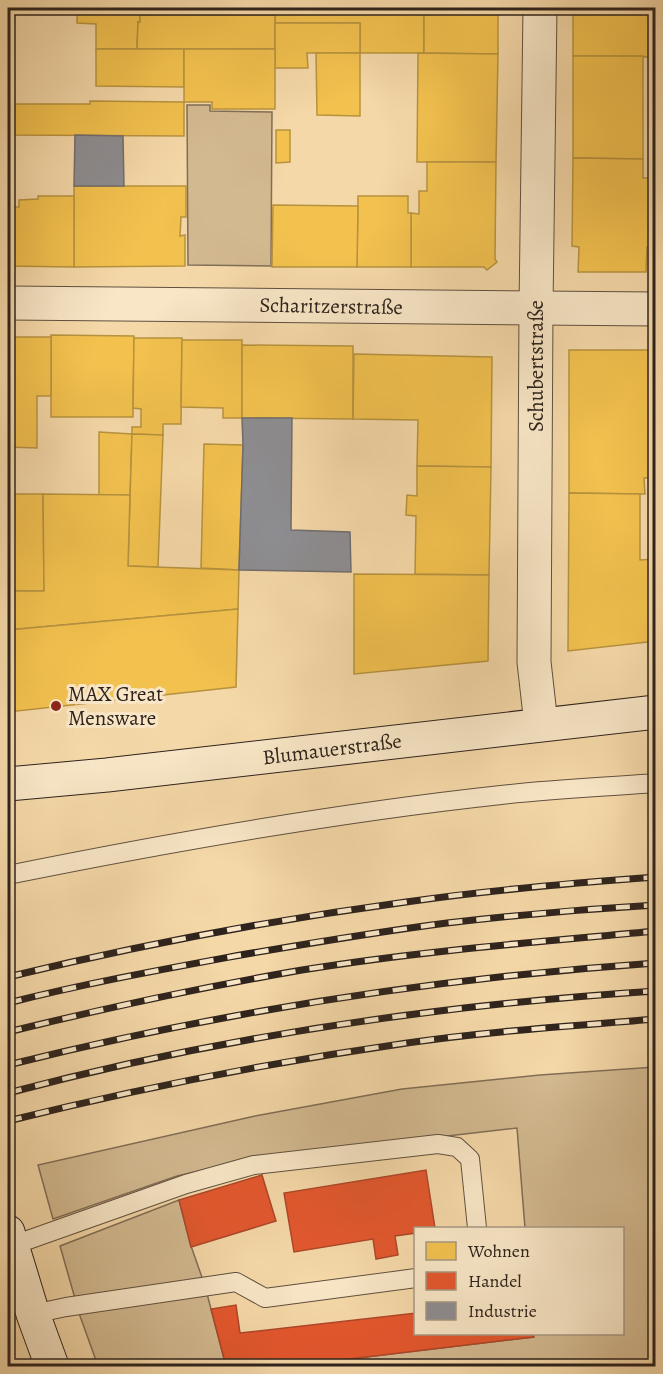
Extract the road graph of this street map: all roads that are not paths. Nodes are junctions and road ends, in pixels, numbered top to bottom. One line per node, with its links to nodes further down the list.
1 (540, 8): 3 (street, Schubertstraße)
2 (8, 303): 3 (street, Scharitzerstraße)
3 (536, 308): 4 (street, Scharitzerstraße); 6 (street, Schubertstraße)
4 (656, 309)
5 (656, 712): 6 (street, Blumauerstraße)
6 (541, 724): 8 (street, Blumauerstraße)
7 (656, 783): 9 (lane)
8 (8, 784)
9 (8, 875)
10 (477, 1227): 11 (lane)
11 (9, 1239): 13 (street)
12 (414, 1278): 13 (lane)
13 (33, 1314): 14 (street)
14 (52, 1366)

